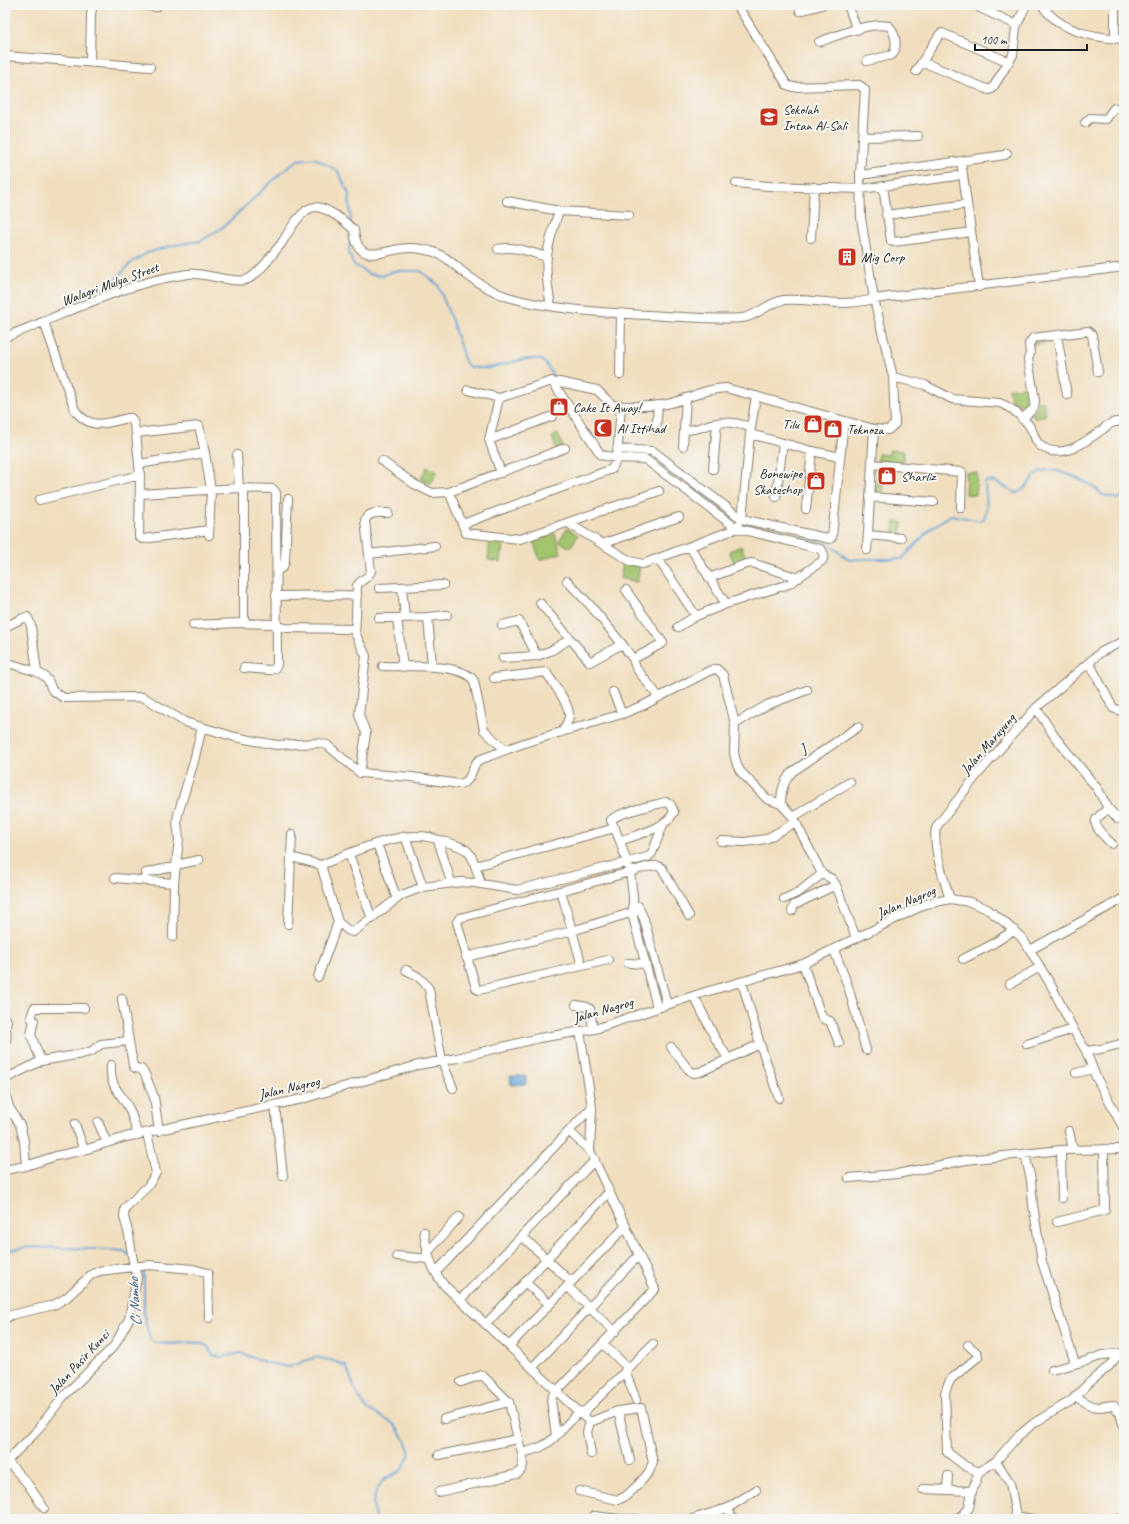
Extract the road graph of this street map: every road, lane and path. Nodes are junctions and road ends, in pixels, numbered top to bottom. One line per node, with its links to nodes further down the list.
1 (93, 5): 19 (street)
2 (141, 5): 9 (street)
3 (736, 5): 27 (street)
4 (822, 5): 11 (street)
5 (848, 5): 13 (street)
6 (1026, 5): 12 (street)
7 (1042, 5): 14 (street)
8 (1115, 5): 14 (street)
9 (157, 7)
10 (980, 8): 12 (street)
11 (800, 11)
12 (1017, 25): 20 (street)
13 (857, 30): 16 (street); 18 (street)
14 (1115, 38): 15 (street)
15 (1124, 39)
16 (819, 42)
17 (5, 56): 19 (street)
18 (867, 61)
19 (90, 62): 22 (street)
20 (1009, 62): 21 (street); 21 (street)
21 (922, 63): 23 (street)
22 (150, 66)
23 (916, 71)
24 (1124, 108): 25 (street)
25 (1085, 123)
26 (918, 136): 27 (street)
27 (862, 137): 30 (street)
28 (1007, 153): 29 (street)
29 (961, 161): 30 (street); 46 (street)
30 (860, 175): 35 (street)
31 (956, 176): 33 (street)
32 (736, 183): 34 (street)
33 (883, 186): 35 (street); 40 (street)
34 (814, 188): 35 (street); 42 (street)
35 (860, 190): 47 (street)
36 (507, 200): 38 (street)
37 (961, 205): 40 (street)
38 (559, 211): 39 (street); 44 (street)
39 (629, 215)
40 (886, 215): 41 (street)
41 (965, 233)
42 (811, 238)
43 (498, 249): 44 (street)
44 (547, 257): 48 (street)
45 (1124, 267): 46 (street)
46 (979, 287): 47 (street)
47 (874, 299): 49 (street); 55 (street)
48 (551, 306): 49 (street); 50 (street, Walagri Mulya Street)
49 (621, 314): 54 (street)
50 (44, 322): 52 (street, Walagri Mulya Street); 73 (street)
51 (1057, 335): 53 (street); 58 (street); 65 (street)
52 (5, 337)
53 (1098, 372)
54 (620, 375)
55 (893, 377): 65 (street); 69 (street)
56 (556, 382): 60 (street); 63 (street); 83 (street)
57 (468, 390): 60 (street)
58 (1067, 395)
59 (756, 396): 61 (street); 66 (street); 72 (street)
60 (499, 398): 74 (street)
61 (686, 398): 62 (street); 71 (street)
62 (658, 405): 63 (street); 70 (street)
63 (621, 406): 78 (street)
64 (553, 416): 74 (street)
65 (1022, 419): 67 (street)
66 (844, 421): 69 (street); 82 (street)
67 (1124, 422)
68 (717, 423): 71 (street); 72 (street); 87 (street)
69 (874, 429): 86 (street)
70 (656, 430)
71 (684, 430): 76 (street)
72 (751, 430): 75 (street); 104 (street)
73 (136, 433): 80 (street); 85 (street)
74 (489, 440): 88 (street)
75 (783, 443): 79 (street); 95 (street)
76 (683, 446)
77 (565, 448): 88 (street)
78 (617, 449): 83 (street); 104 (street)
79 (812, 451): 82 (street); 101 (street)
80 (205, 453): 85 (street); 91 (street)
81 (237, 455): 90 (street)
82 (840, 457): 104 (street)
83 (617, 458): 106 (street); 107 (street)
84 (382, 461): 93 (street)
85 (139, 464): 89 (street)
86 (872, 464): 96 (street); 100 (street)
87 (713, 469)
88 (501, 473): 93 (street)
89 (140, 475): 94 (street); 98 (street)
90 (241, 488): 91 (street); 116 (street); 133 (street)
91 (211, 490): 94 (street); 94 (street)
92 (659, 491): 105 (street)
93 (449, 492): 106 (street)
94 (140, 494)
95 (776, 497)
96 (870, 497): 99 (street); 108 (street)
97 (288, 499): 116 (street)
98 (39, 500)
99 (934, 502)
100 (961, 508)
101 (806, 509)
102 (388, 513): 114 (street)
103 (679, 517): 110 (street)
104 (742, 519): 107 (street)
105 (568, 523): 106 (street); 110 (street)
106 (463, 524)
107 (736, 528): 112 (street); 118 (street)
108 (868, 535): 109 (street); 113 (street)
109 (901, 538)
110 (602, 544): 115 (street)
111 (435, 546): 114 (street)
112 (690, 547): 115 (street); 117 (street)
113 (867, 550)
114 (369, 554): 124 (street)
115 (658, 559): 129 (street)
116 (277, 571): 125 (street)
117 (709, 578): 118 (street); 127 (street)
118 (799, 578): 127 (street)
119 (567, 581): 142 (street)
120 (443, 585): 121 (street)
121 (402, 587): 122 (street); 130 (street)
122 (379, 588)
123 (626, 590): 145 (street)
124 (357, 595): 125 (street); 139 (street)
125 (276, 596): 136 (street)
126 (540, 604): 140 (street)
127 (726, 604): 129 (street)
128 (447, 615): 131 (street)
129 (696, 616): 138 (street)
130 (401, 617): 131 (street); 132 (street); 150 (street)
131 (428, 617): 149 (street)
132 (379, 618)
133 (244, 623): 135 (street); 136 (street)
134 (502, 624): 143 (street)
135 (193, 625)
136 (277, 626): 139 (street); 151 (street)
137 (5, 627): 152 (street)
138 (678, 627)
139 (355, 629): 165 (street)
140 (570, 639): 142 (street); 143 (street)
141 (1124, 641): 147 (street, Jalan Maruyung)
142 (622, 644): 145 (street)
143 (537, 656): 144 (street)
144 (503, 658)
145 (633, 659): 156 (street)
146 (5, 662): 152 (street)
147 (1089, 662): 157 (street, Jalan Maruyung); 158 (street)
148 (383, 666): 150 (street)
149 (432, 666): 150 (street); 164 (street)
150 (403, 667)
151 (244, 668)
152 (37, 672): 162 (street)
153 (494, 678): 163 (street)
154 (807, 690): 160 (street)
155 (613, 692): 159 (street)
156 (658, 696): 159 (street); 160 (street)
157 (1036, 708): 168 (street); 200 (street, Jalan Maruyung)
158 (1124, 709)
159 (622, 714): 163 (street)
160 (735, 724): 167 (street)
161 (858, 727): 167 (street, J)
162 (202, 728): 165 (street); 186 (street)
163 (562, 732): 164 (street)
164 (505, 750): 165 (street)
165 (360, 773)
166 (850, 782): 169 (street)
167 (781, 804): 169 (street)
168 (1108, 808): 170 (street); 179 (street)
169 (795, 819): 177 (street); 189 (street)
170 (1118, 820)
171 (663, 825): 172 (street); 176 (street); 183 (street)
172 (615, 828): 176 (street); 185 (street)
173 (292, 834): 181 (street)
174 (406, 836): 175 (street); 178 (street); 195 (street)
175 (438, 840): 185 (street); 191 (street)
176 (620, 840): 183 (street)
177 (721, 842)
178 (377, 844): 180 (street); 198 (street)
179 (1112, 844)
180 (349, 854): 184 (street); 204 (street)
181 (291, 857): 184 (street); 206 (street)
182 (199, 860): 186 (street)
183 (626, 862): 187 (street); 193 (street)
184 (321, 865): 205 (street)
185 (475, 866): 193 (street)
186 (176, 867): 188 (street); 192 (street)
187 (630, 872): 196 (street); 201 (street); 203 (street)
188 (146, 873)
189 (822, 874): 194 (street); 199 (street)
190 (114, 878): 192 (street)
191 (451, 882): 193 (street); 195 (street)
192 (174, 883): 209 (street)
193 (481, 884)
194 (836, 885): 202 (street); 210 (street)
195 (423, 887): 198 (street)
196 (561, 891): 208 (street); 213 (street)
197 (1124, 898): 212 (street)
198 (397, 899): 204 (street)
199 (784, 899)
200 (950, 899): 207 (street, Jalan Nagrog); 210 (street, Jalan Nagrog)
201 (636, 911): 208 (street); 217 (street); 227 (street)
202 (792, 911)
203 (689, 916)
204 (372, 919): 205 (street)
205 (338, 922): 222 (street)
206 (288, 924)
207 (1014, 930): 212 (street, Jalan Nagrog); 214 (street)
208 (572, 931): 213 (street); 219 (street)
209 (173, 937)
210 (856, 938): 211 (street, Jalan Nagrog)
211 (834, 950): 218 (street, Jalan Nagrog); 242 (street)
212 (1030, 950): 220 (street, Jalan Nagrog)
213 (466, 957): 219 (street)
214 (964, 959)
215 (608, 960): 219 (street)
216 (628, 963): 217 (street)
217 (646, 964): 229 (street)
218 (804, 964): 223 (street, Jalan Nagrog); 237 (street)
219 (582, 966)
220 (1040, 967): 224 (street); 233 (street, Jalan Nagrog)
221 (406, 970): 246 (street)
222 (318, 977)
223 (742, 982): 225 (street, Jalan Nagrog); 239 (street)
224 (1010, 984)
225 (694, 996): 227 (street, Jalan Nagrog); 244 (street)
226 (122, 999): 235 (street)
227 (667, 1004): 229 (street, Jalan Nagrog)
228 (576, 1005): 232 (street)
229 (657, 1007): 232 (street, Jalan Nagrog)
230 (84, 1008): 245 (street)
231 (5, 1018): 236 (street)
232 (593, 1029): 234 (street, Jalan Nagrog)
233 (1073, 1029): 240 (street); 243 (street, Jalan Nagrog)
234 (580, 1031): 246 (street, Jalan Nagrog); 255 (street)
235 (129, 1041): 245 (street); 260 (street)
236 (5, 1043)
237 (839, 1043)
238 (1124, 1043): 243 (street)
239 (760, 1044): 244 (street); 253 (street)
240 (1027, 1044)
241 (671, 1047): 244 (street)
242 (866, 1050)
243 (1086, 1051): 248 (street, Jalan Nagrog)
244 (728, 1058)
245 (41, 1061): 250 (street)
246 (442, 1061): 251 (street); 254 (street, Jalan Nagrog)
247 (111, 1066): 263 (street)
248 (1093, 1069): 249 (street); 259 (street, Jalan Nagrog)
249 (1076, 1073)
250 (5, 1078)
251 (453, 1088)
252 (5, 1092): 256 (street)
253 (779, 1098)
254 (276, 1105): 260 (street, Jalan Nagrog); 275 (street)
255 (592, 1107): 261 (street); 270 (street)
256 (9, 1115): 273 (street)
257 (98, 1122): 264 (street)
258 (75, 1124): 267 (street)
259 (1124, 1129)
260 (159, 1131): 263 (street, Jalan Nagrog)
261 (569, 1131): 270 (street); 289 (street)
262 (1069, 1132): 269 (street)
263 (142, 1134): 264 (street, Jalan Nagrog); 288 (street, Jalan Pasir Kunci)
264 (108, 1143): 267 (street, Jalan Nagrog)
265 (1104, 1149): 266 (street); 269 (street); 280 (street)
266 (1124, 1149)
267 (84, 1150): 273 (street, Jalan Nagrog)
268 (1061, 1150): 269 (street); 271 (street); 278 (street)
269 (1073, 1150)
270 (590, 1151): 272 (street)
271 (1025, 1154): 276 (street); 305 (street)
272 (595, 1160): 277 (street); 283 (street)
273 (26, 1166): 274 (street, Jalan Nagrog)
274 (5, 1170)
275 (283, 1176)
276 (848, 1178)
277 (610, 1192): 281 (street); 287 (street)
278 (1062, 1198)
279 (459, 1217): 286 (street)
280 (1057, 1222)
281 (626, 1226): 284 (street); 291 (street)
282 (424, 1232): 286 (street)
283 (522, 1236): 287 (street); 292 (street)
284 (640, 1255): 294 (street); 298 (street)
285 (396, 1256): 286 (street)
286 (428, 1256): 292 (street)
287 (547, 1259): 290 (street); 291 (street)
288 (136, 1265): 295 (street); 296 (street); 327 (street, Jalan Pasir Kunci)
289 (440, 1268)
290 (525, 1282): 293 (street); 297 (street)
291 (569, 1284): 293 (street); 294 (street)
292 (460, 1300): 297 (street)
293 (549, 1304): 302 (street)
294 (590, 1308): 298 (street); 307 (street)
295 (209, 1318)
296 (5, 1319)
297 (486, 1324): 302 (street)
298 (615, 1332): 299 (street)
299 (603, 1344): 308 (street); 311 (street)
300 (652, 1344): 308 (street)
301 (968, 1345): 328 (street)
302 (509, 1346): 307 (street)
303 (1122, 1352): 304 (street); 306 (street)
304 (1103, 1355): 305 (street); 306 (street)
305 (1075, 1363): 309 (street)
306 (1109, 1366): 312 (street)
307 (532, 1368): 311 (street)
308 (626, 1369): 313 (street); 316 (street)
309 (1052, 1370)
310 (461, 1382): 314 (street)
311 (557, 1391): 316 (street); 320 (street)
312 (1076, 1397): 319 (street); 326 (street)
313 (636, 1400)
314 (509, 1402): 317 (street); 321 (street)
315 (618, 1411): 318 (street); 325 (street); 331 (street)
316 (579, 1412): 318 (street); 320 (street)
317 (444, 1418)
318 (590, 1422): 323 (street)
319 (1124, 1428)
320 (556, 1436): 322 (street)
321 (518, 1439): 322 (street); 324 (street)
322 (522, 1453): 335 (street)
323 (591, 1454)
324 (439, 1455)
325 (630, 1460)
326 (996, 1461): 328 (street); 345 (street)
327 (6, 1462): 336 (street)
328 (979, 1472): 334 (street)
329 (948, 1476): 333 (street)
330 (923, 1489): 333 (street)
331 (579, 1490)
332 (756, 1490): 337 (street)
333 (946, 1490): 334 (street)
334 (972, 1491): 344 (street)
335 (439, 1492)
336 (44, 1508)
337 (728, 1508): 342 (street); 343 (street)
338 (594, 1516): 339 (street)
339 (605, 1518): 340 (street)
340 (621, 1519): 341 (street)
341 (637, 1519)
342 (692, 1519)
343 (732, 1519)
344 (955, 1519)
345 (1032, 1519)

